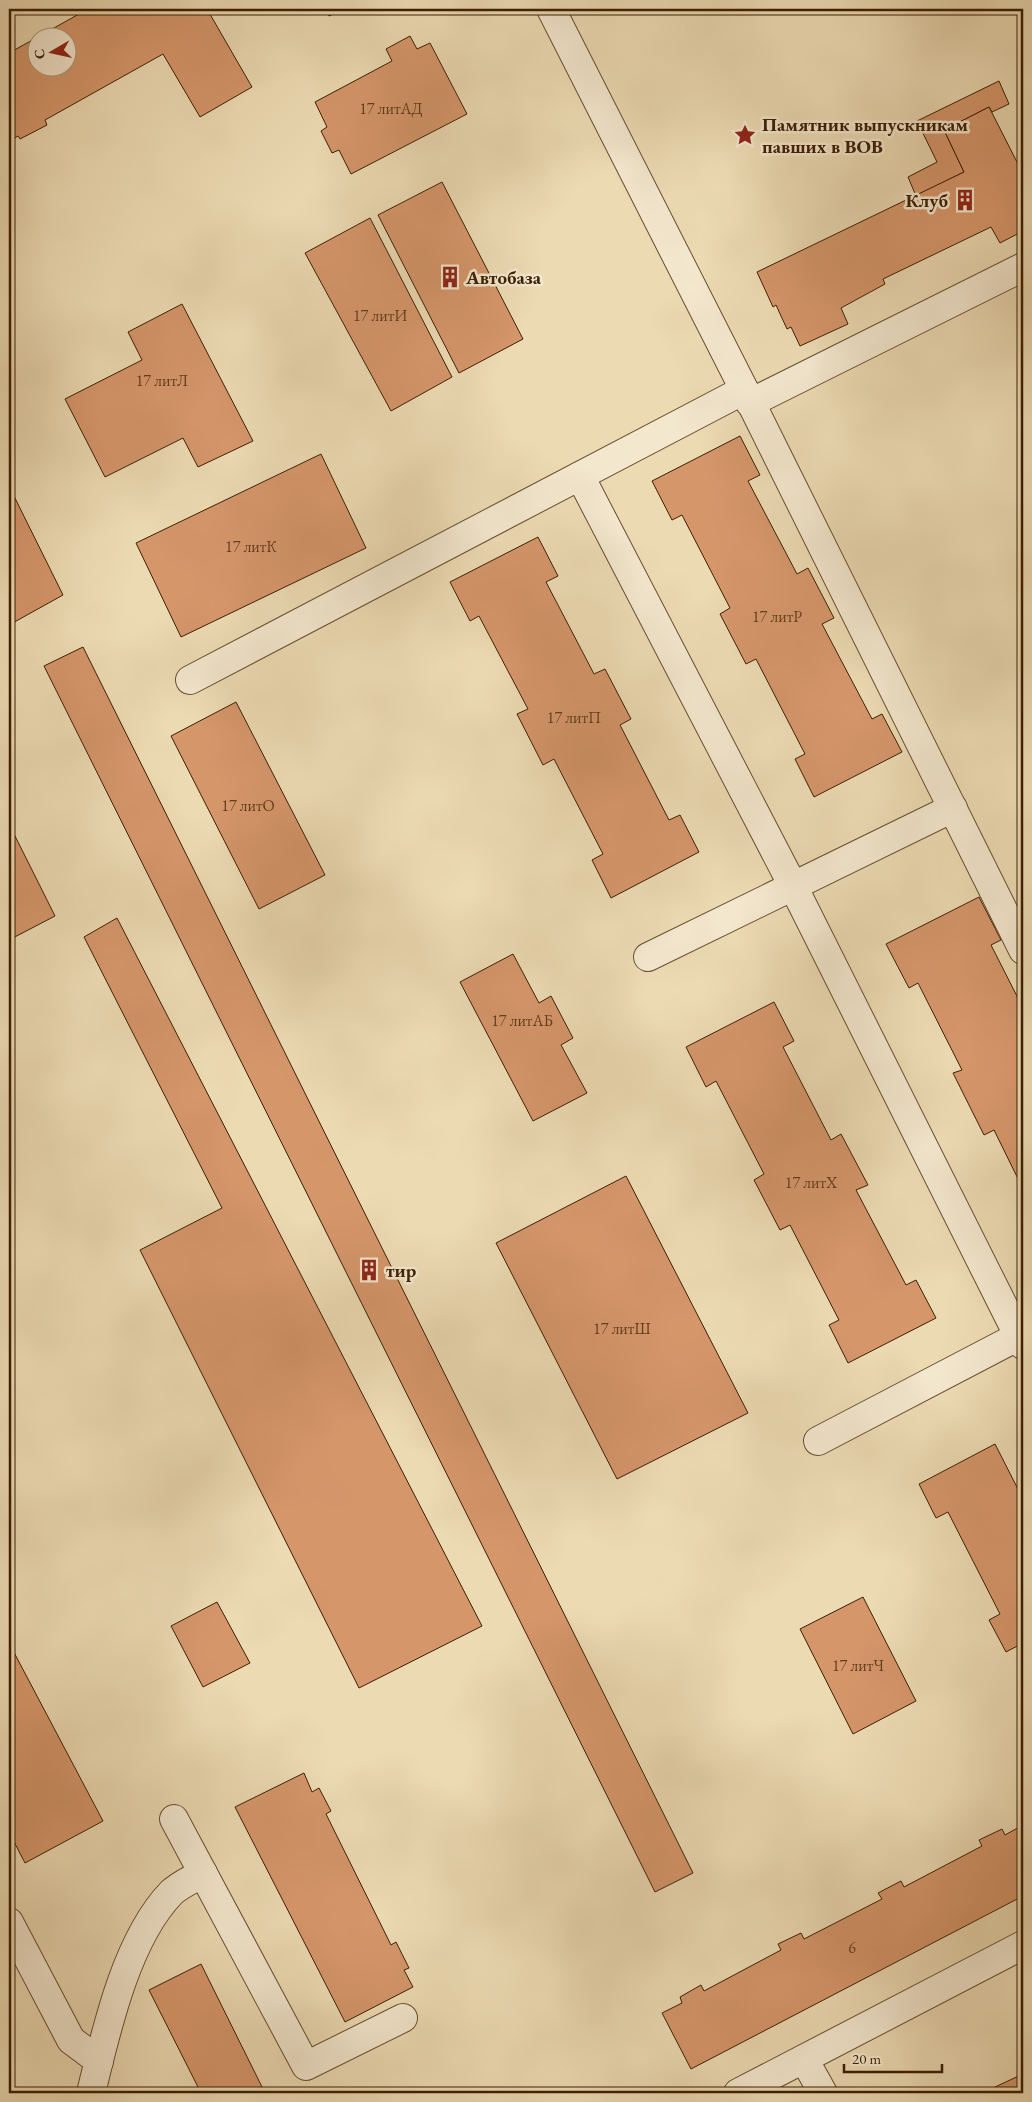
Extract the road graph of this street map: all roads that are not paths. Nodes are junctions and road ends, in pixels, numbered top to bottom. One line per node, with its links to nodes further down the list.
1 (551, 9): 3 (street)
2 (1023, 267): 3 (street)
3 (747, 396): 4 (street); 6 (street)
4 (580, 476): 5 (street); 7 (street)
5 (190, 680)
6 (953, 808): 7 (street); 8 (street)
7 (793, 886): 9 (street); 10 (street)
8 (1023, 950)
9 (648, 958)
10 (1021, 1340): 11 (street)
11 (818, 1441)
12 (174, 1819): 13 (street)
13 (203, 1873): 16 (street); 18 (street)
14 (9, 1922): 18 (street)
15 (1023, 1945): 17 (street)
16 (403, 2018)
17 (804, 2059): 20 (street); 21 (street)
18 (99, 2061): 19 (street)
19 (91, 2093)
20 (738, 2093)
21 (823, 2093)

